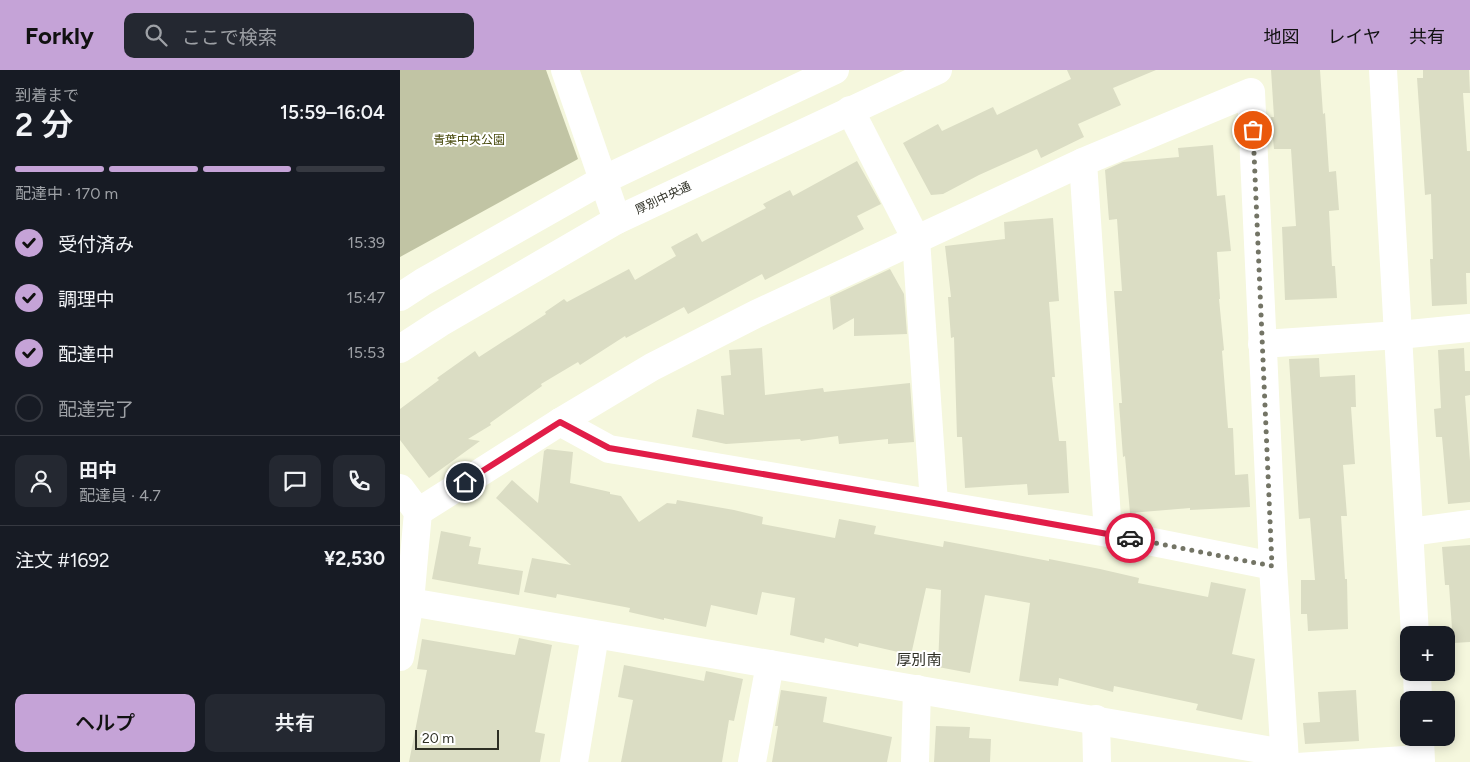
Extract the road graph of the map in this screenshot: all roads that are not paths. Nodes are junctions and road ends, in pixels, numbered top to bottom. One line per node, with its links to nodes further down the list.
1 (565, 70): 7 (street)
2 (835, 70): 7 (street)
3 (938, 70): 5 (street, 厚別中央通)
4 (1383, 70): 12 (street)
5 (850, 110): 8 (street, 厚別中央通); 9 (street)
6 (1083, 162): 9 (street); 13 (street); 21 (street)
7 (603, 180): 8 (street); 10 (street)
8 (617, 220): 14 (street, 厚別中央通)
9 (916, 239): 15 (street); 17 (street)
10 (400, 297)
11 (1470, 328): 12 (street)
12 (1399, 335): 13 (street); 20 (street)
13 (1262, 344): 22 (street)
14 (400, 349)
15 (560, 422): 17 (street); 18 (street)
16 (400, 488): 18 (street)
17 (934, 503): 21 (street)
18 (418, 512): 23 (street)
19 (1470, 524): 20 (street)
20 (1410, 532): 24 (street)
21 (1108, 533): 22 (street)
22 (1272, 566): 31 (street)
23 (410, 602): 25 (street); 26 (street)
24 (1415, 626)
25 (595, 635): 27 (street); 32 (street)
26 (400, 657)
27 (770, 664): 28 (street); 33 (street)
28 (916, 689): 29 (street); 34 (street)
29 (1096, 719): 31 (street); 35 (street)
30 (1420, 751): 31 (lane)
31 (1289, 759)
32 (574, 762)
33 (752, 762)
34 (915, 762)
35 (1097, 762)

